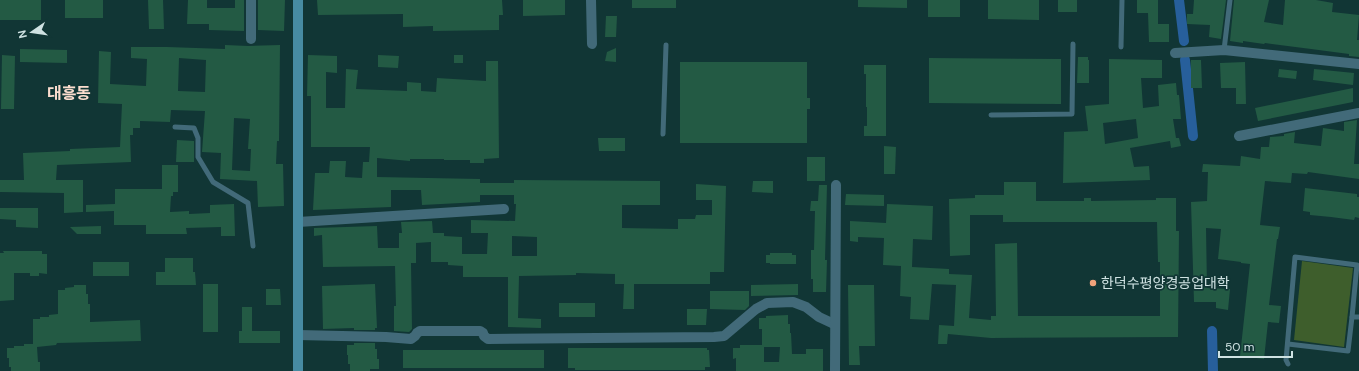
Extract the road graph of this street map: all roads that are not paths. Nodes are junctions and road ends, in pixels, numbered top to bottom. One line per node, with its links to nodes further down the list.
1 (251, 0): 6 (street)
2 (298, 0): 21 (street)
3 (591, 0): 7 (street)
4 (1122, 0): 10 (lane)
5 (1230, 0): 11 (lane)
6 (251, 39)
7 (592, 44)
8 (1073, 44): 15 (lane)
9 (666, 45): 17 (lane)
10 (1121, 47)
11 (1224, 50): 12 (street); 13 (street)
12 (1175, 53)
13 (1359, 64)
14 (1359, 113): 18 (street)
15 (991, 114)
16 (175, 127): 22 (lane)
17 (663, 134)
18 (1239, 136)
19 (836, 185): 25 (street)
20 (504, 209): 21 (street)
21 (298, 222): 26 (street)
22 (252, 246)
23 (1352, 317): 24 (lane); 27 (lane); 27 (lane)
24 (1359, 317)
25 (834, 324): 26 (street); 30 (street)
26 (298, 335): 29 (street)
27 (1288, 344): 28 (lane)
28 (1288, 364)
29 (298, 371)
30 (835, 371)

